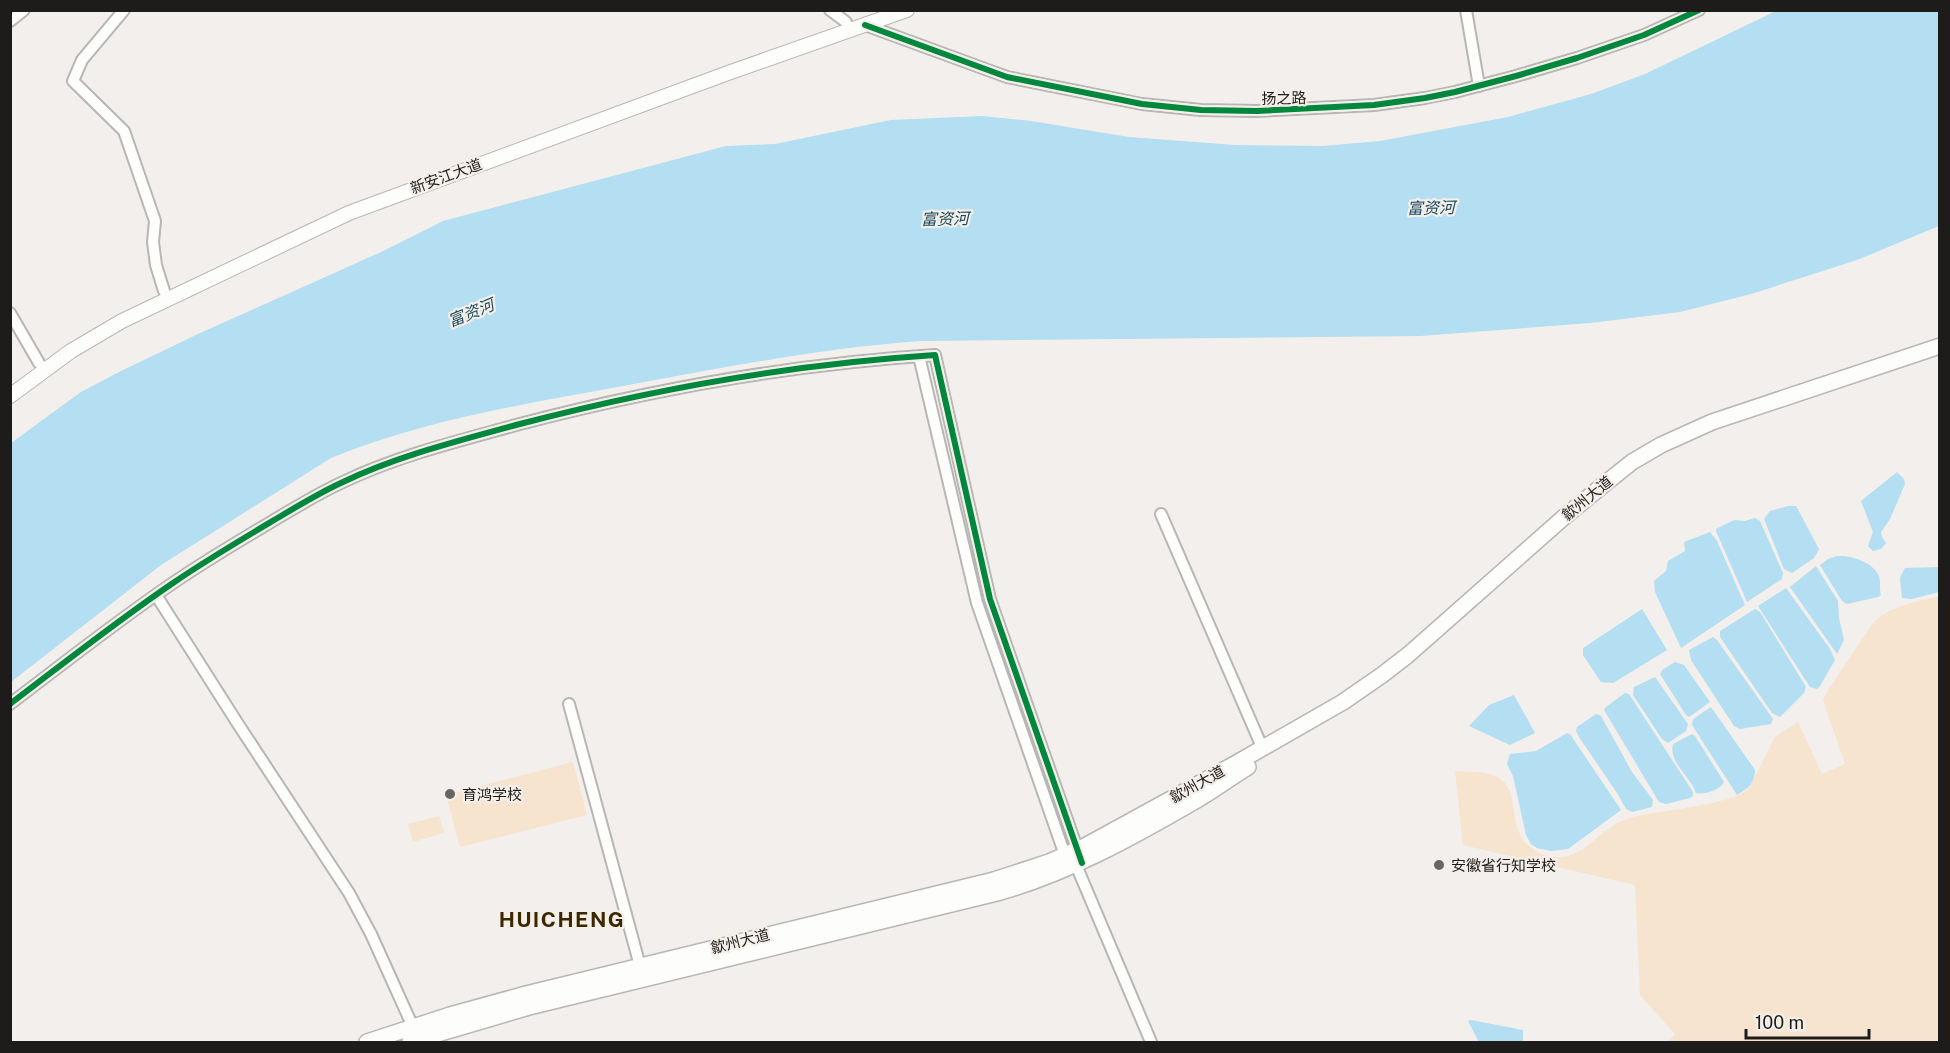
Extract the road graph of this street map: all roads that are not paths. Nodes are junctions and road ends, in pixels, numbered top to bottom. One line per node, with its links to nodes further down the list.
1 (24, 10): 8 (street)
2 (124, 10): 12 (street)
3 (830, 10): 9 (street)
4 (880, 10): 9 (main road, 新安江大道)
5 (908, 10): 10 (main road, 新安江大道)
6 (1466, 10): 11 (street)
7 (1700, 10): 11 (street, 扬之路)
8 (10, 21)
9 (846, 22): 12 (main road, 新安江大道)
10 (865, 25): 11 (street, 扬之路); 19 (main road, 新安江大道)
11 (1479, 86)
12 (164, 291): 17 (main road, 新安江大道)
13 (10, 313): 17 (street)
14 (1940, 346): 24 (highway, 歙州大道)
15 (919, 356): 21 (street); 25 (street); 25 (street)
16 (1940, 356): 25 (highway, 歙州大道)
17 (39, 363): 18 (main road, 新安江大道)
18 (10, 385)
19 (10, 396)
20 (1161, 514): 24 (street)
21 (156, 595): 22 (street); 27 (street)
22 (10, 704)
23 (569, 704): 26 (street)
24 (1263, 747): 25 (highway, 歙州大道)
25 (1074, 860): 26 (highway, 歙州大道); 29 (highway, 歙州大道); 30 (street)
26 (640, 966): 27 (highway, 歙州大道)
27 (413, 1027): 28 (highway, 歙州大道)
28 (367, 1042)
29 (410, 1042)
30 (1150, 1042)

